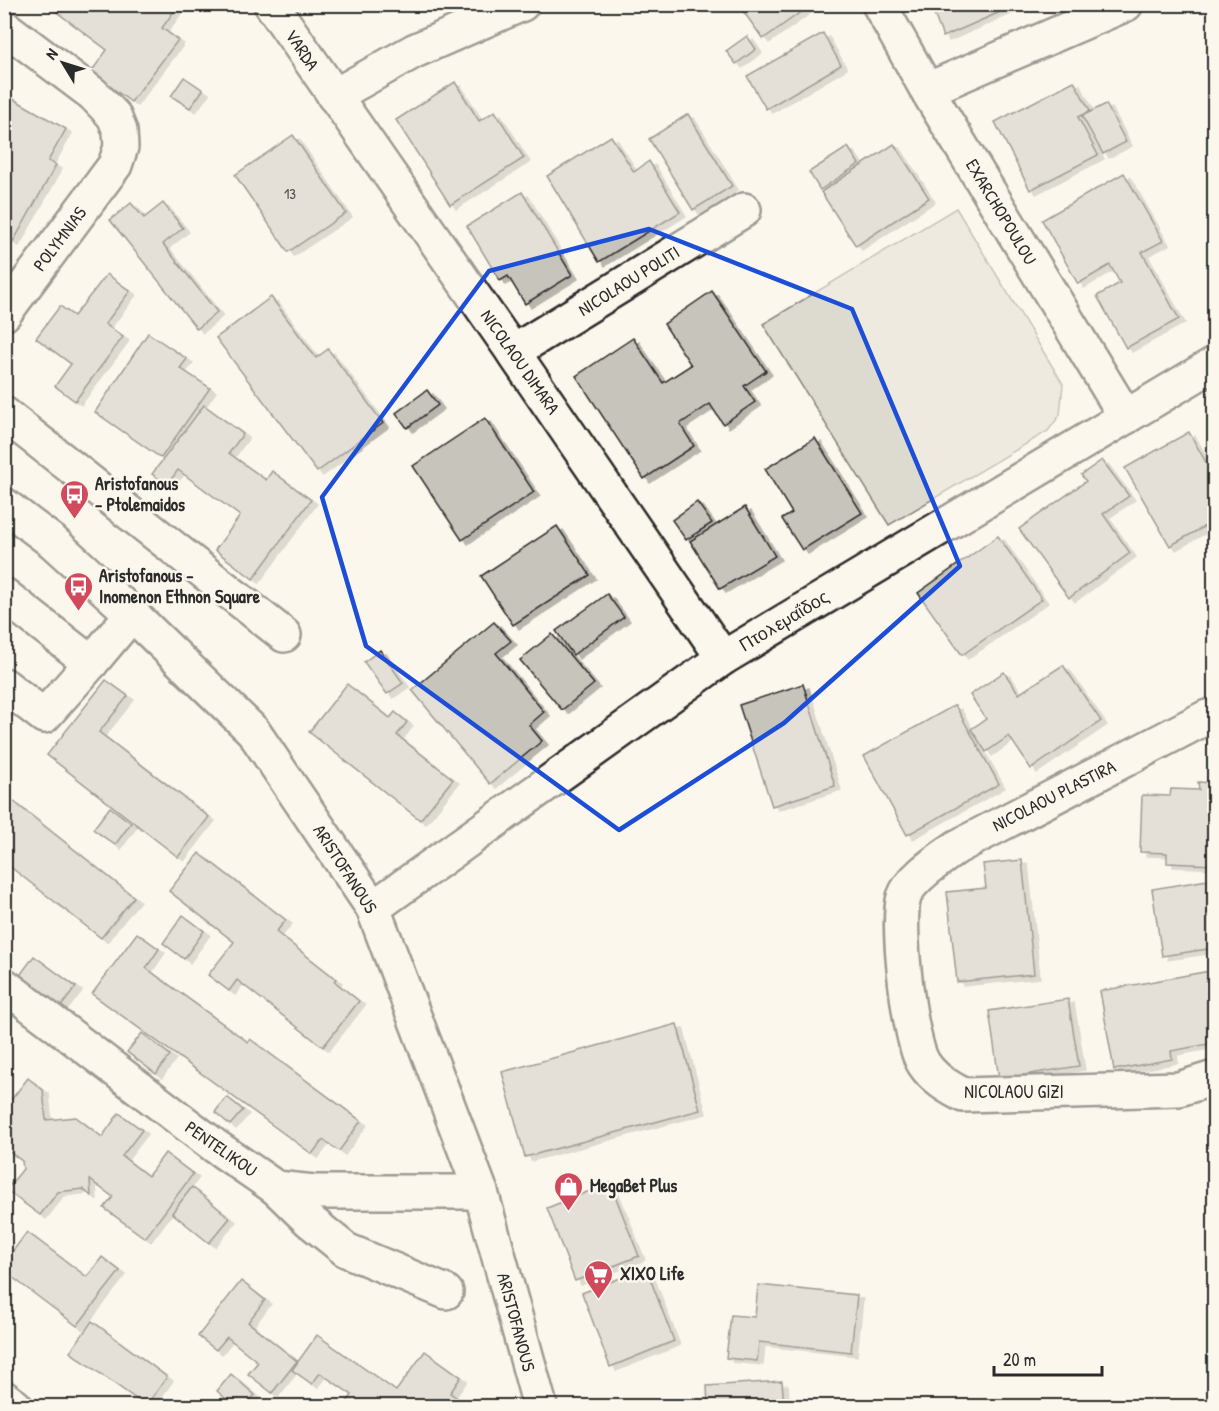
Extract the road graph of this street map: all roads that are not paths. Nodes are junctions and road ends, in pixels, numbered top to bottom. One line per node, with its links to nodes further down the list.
1 (271, 4): 7 (street, VARDA)
2 (522, 4): 7 (street)
3 (879, 4): 6 (street, EXARCHOPOULOU)
4 (1126, 4): 6 (street)
5 (4, 27): 9 (street, POLYMNIAS)
6 (927, 90): 13 (street, EXARCHOPOULOU)
7 (334, 96): 10 (street, NICOLAOU DIMARA)
8 (744, 210): 10 (street, NICOLAOU POLITI)
9 (4, 314)
10 (513, 352): 18 (street, NICOLAOU DIMARA)
11 (1215, 364): 13 (street, Πτολεμαΐδος)
12 (4, 414): 17 (street)
13 (1126, 417): 18 (street, Πτολεμαΐδος)
14 (4, 505): 16 (street, ARISTOFANOUS)
15 (4, 595): 19 (street)
16 (132, 614): 19 (street); 23 (street, ARISTOFANOUS)
17 (284, 635)
18 (723, 658): 23 (street, Πτολεμαΐδος)
19 (91, 663): 20 (street)
20 (4, 685)
21 (1215, 716): 22 (street, NICOLAOU PLASTIRA)
22 (905, 895): 25 (street, NICOLAOU GIZI)
23 (373, 908): 27 (street, ARISTOFANOUS)
24 (4, 985): 26 (street, PENTELIKOU)
25 (1215, 1078)
26 (276, 1188): 27 (street, PENTELIKOU); 28 (street)
27 (481, 1192): 31 (street, ARISTOFANOUS)
28 (446, 1292)
29 (4, 1398): 30 (street)
30 (15, 1407)
31 (540, 1407)

